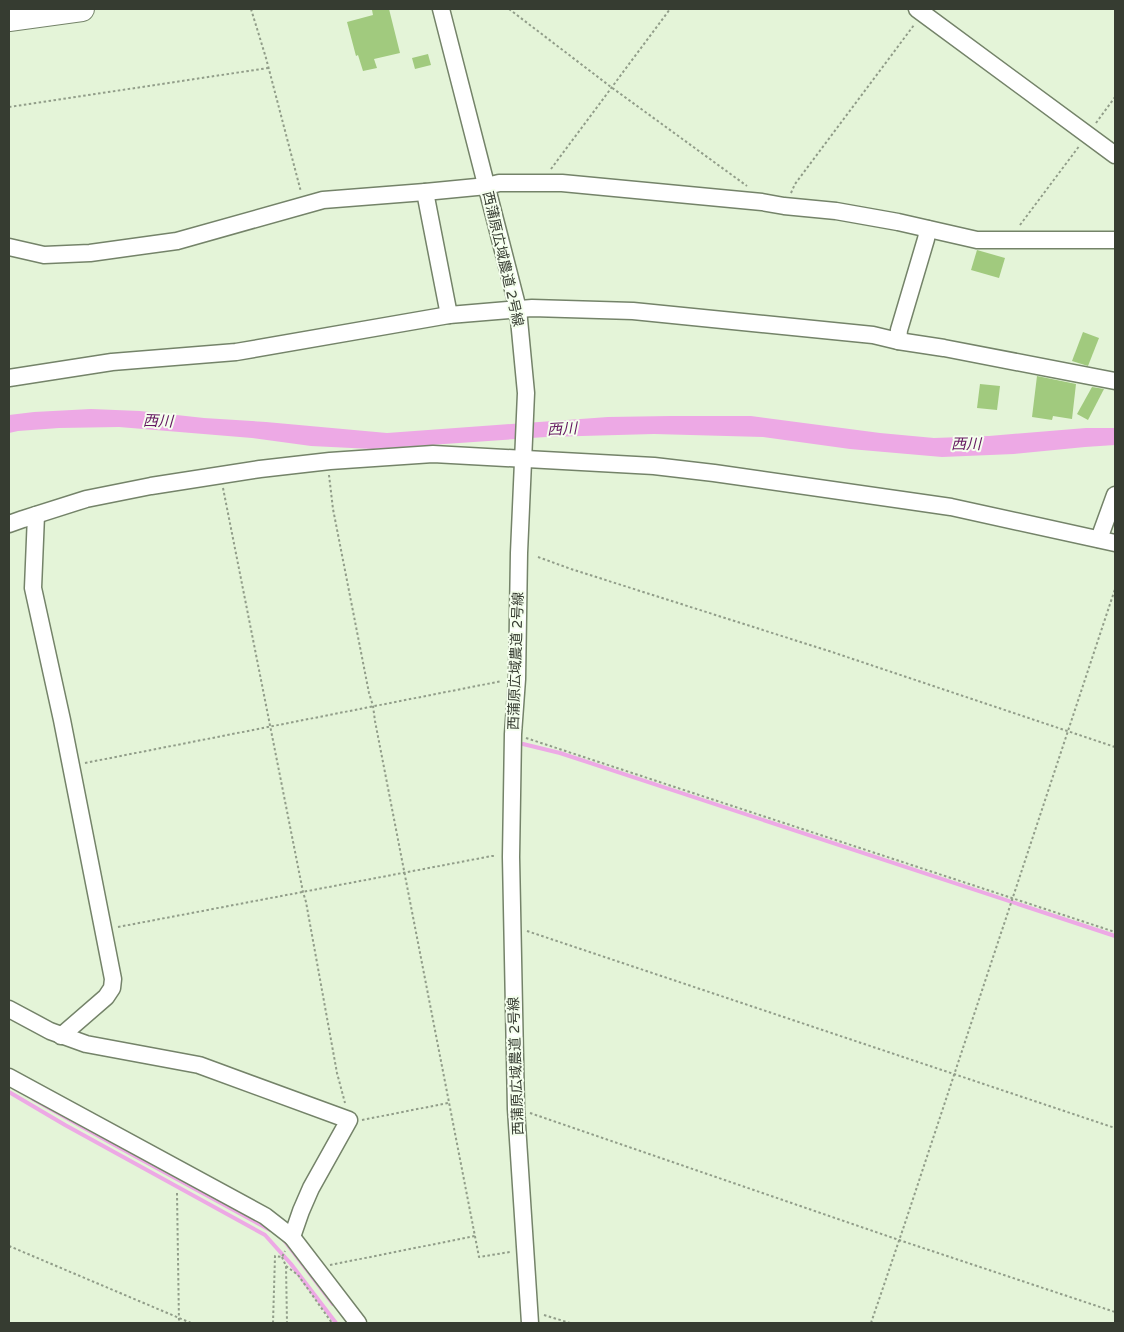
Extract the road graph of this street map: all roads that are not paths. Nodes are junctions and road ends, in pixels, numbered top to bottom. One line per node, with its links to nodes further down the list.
1 (82, 9): 4 (highway)
2 (441, 9): 6 (street, 西蒲原広域農道 2号線)
3 (920, 11): 5 (street)
4 (9, 19)
5 (1115, 155)
6 (487, 186): 7 (street); 8 (street); 11 (street, 西蒲原広域農道 2号線)
7 (425, 192): 10 (street); 12 (street)
8 (928, 229): 9 (street); 13 (street)
9 (1115, 240)
10 (9, 247)
11 (518, 309): 12 (street); 13 (street); 16 (street, 西蒲原広域農道 2号線)
12 (449, 315): 14 (street)
13 (898, 341): 15 (street)
14 (9, 378)
15 (1115, 381)
16 (523, 454): 18 (street); 20 (street); 26 (street, 西蒲原広域農道 2号線)
17 (1115, 495): 20 (street)
18 (36, 515): 19 (street); 23 (street)
19 (9, 524)
20 (1099, 538): 21 (street)
21 (1115, 543)
22 (9, 1009): 23 (street)
23 (61, 1036): 25 (street)
24 (9, 1077): 25 (street)
25 (292, 1237): 27 (street)
26 (530, 1317)
27 (358, 1323)

